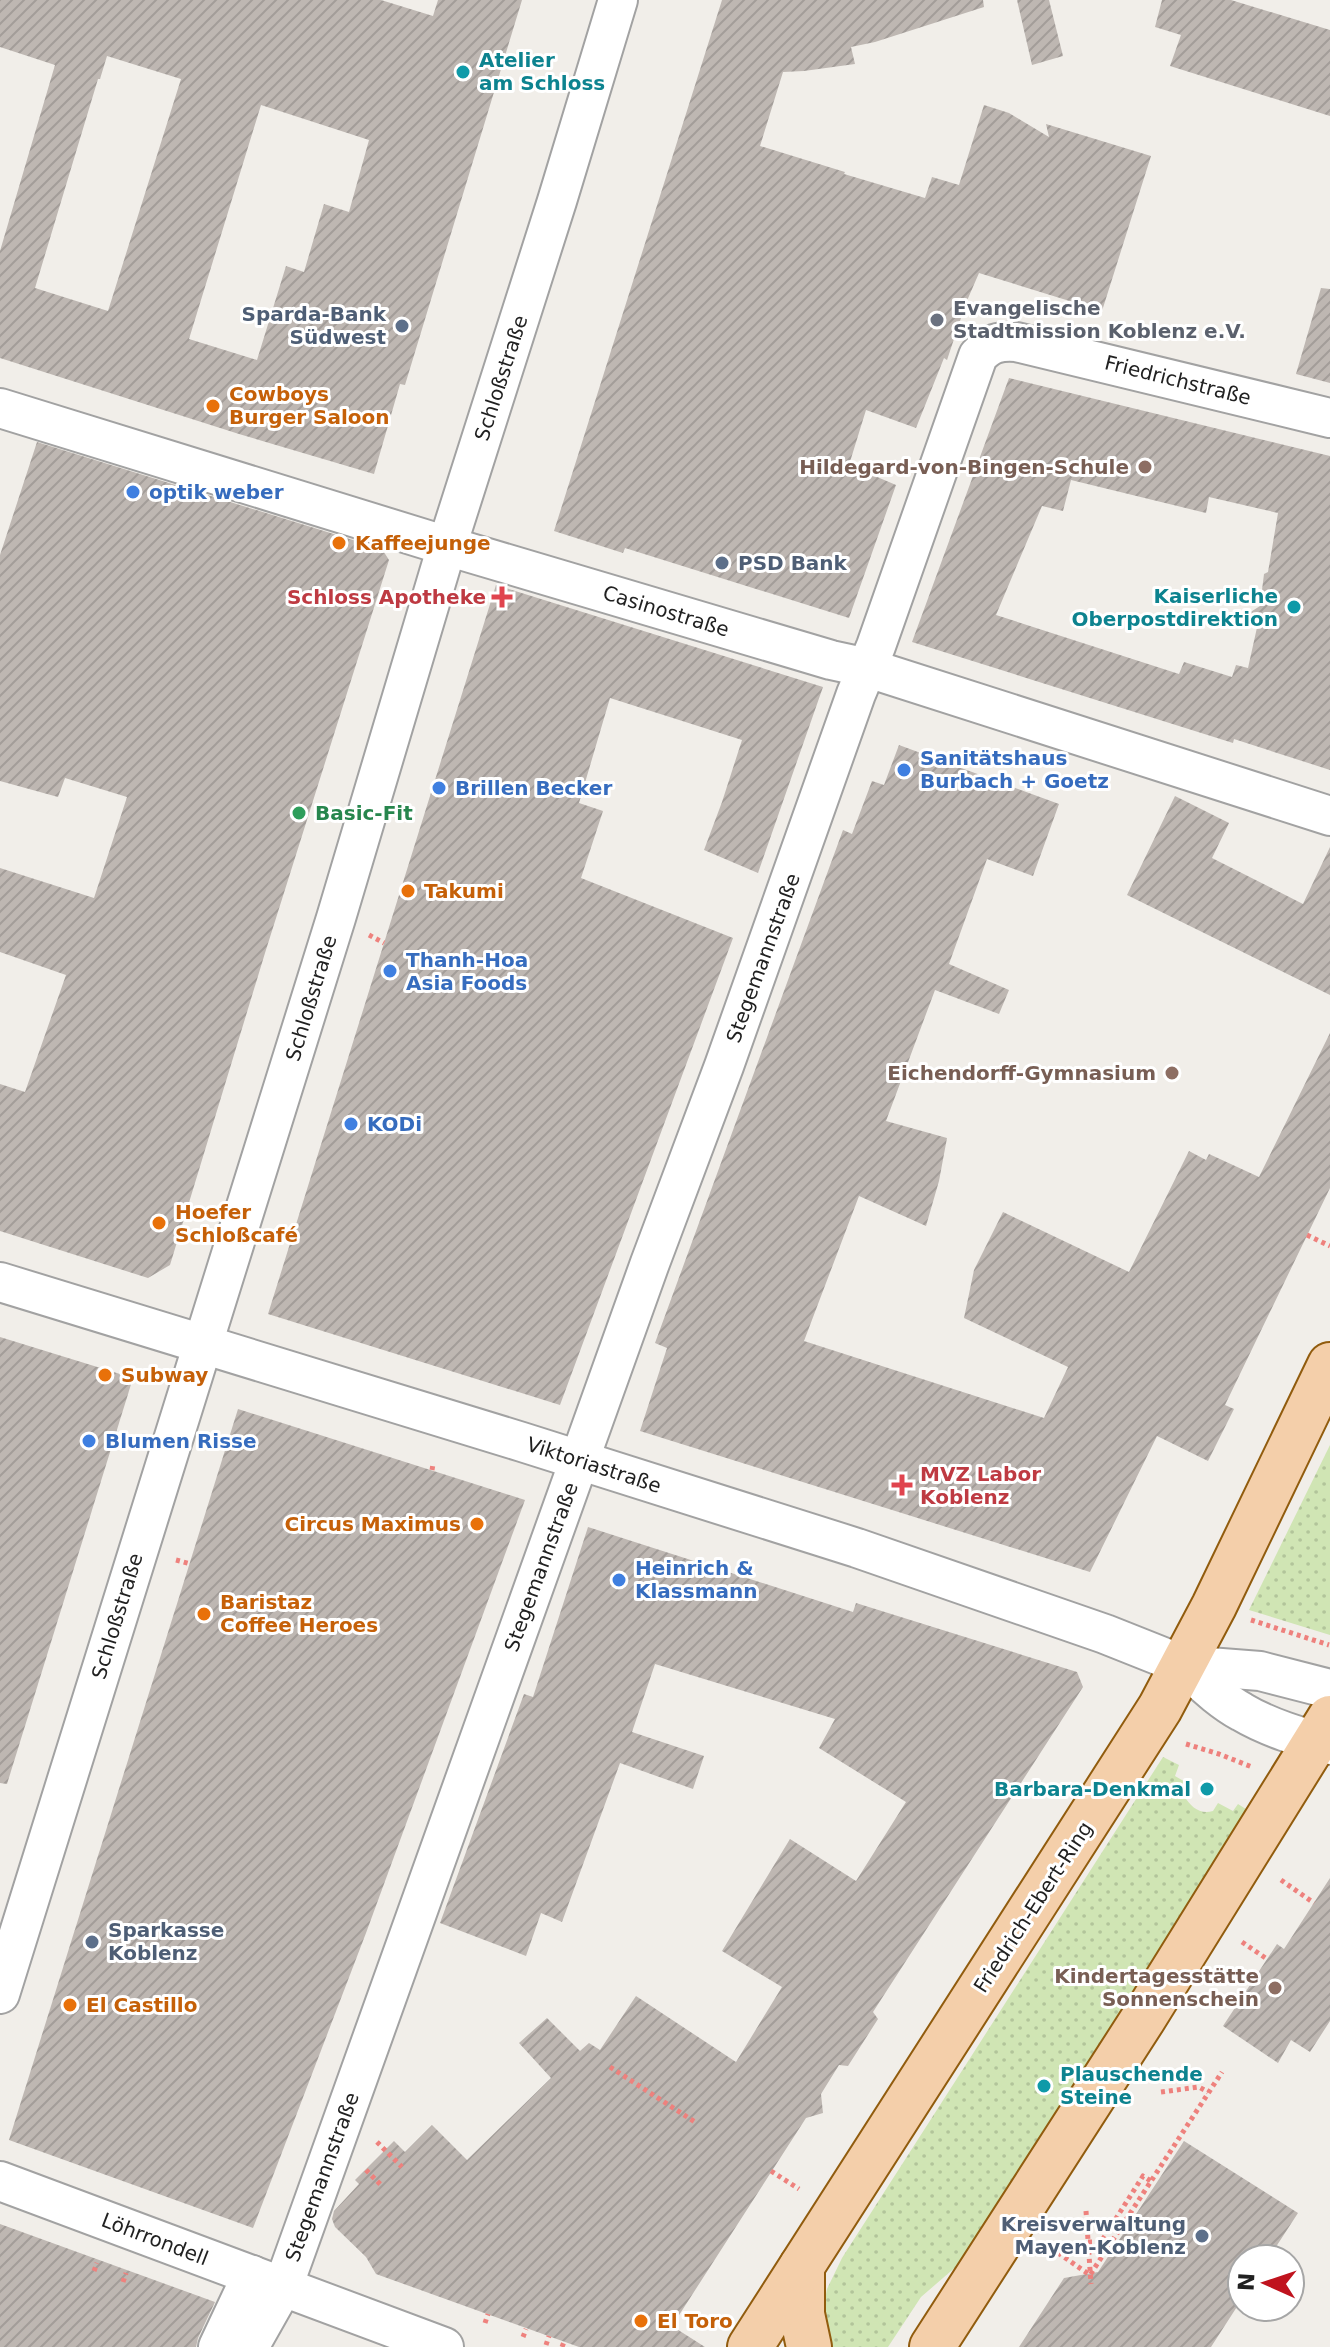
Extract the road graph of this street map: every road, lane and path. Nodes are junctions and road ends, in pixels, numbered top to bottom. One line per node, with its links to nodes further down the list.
1 (618, 0): 4 (street, Schloßstraße)
2 (0, 409): 4 (street, Casinostraße)
3 (1330, 418): 5 (street, Friedrichstraße)
4 (447, 546): 5 (street, Casinostraße); 10 (street, Schloßstraße)
5 (868, 668): 6 (street, Casinostraße); 12 (street, Stegemannstraße)
6 (1330, 816)
7 (1307, 1235): 8 (path)
8 (1330, 1246)
9 (0, 1282): 10 (street, Viktoriastraße)
10 (202, 1344): 12 (street, Viktoriastraße); 24 (street, Schloßstraße)
11 (1330, 1365): 15 (main road, Friedrich-Ebert-Ring)
12 (580, 1460): 15 (street, Viktoriastraße); 48 (street, Stegemannstraße)
13 (1245, 1618): 14 (path)
14 (1330, 1646)
15 (1183, 1665): 16 (street); 17 (street); 42 (main road, Friedrich-Ebert-Ring)
16 (1330, 1689)
17 (1325, 1735): 60 (main road)
18 (1177, 1740): 19 (path)
19 (1257, 1769)
20 (1281, 1880): 21 (path)
21 (1314, 1903)
22 (1242, 1942): 23 (path)
23 (1267, 1959)
24 (0, 1994)
25 (610, 2067): 29 (path)
26 (1222, 2072): 28 (path)
27 (1161, 2092): 28 (path)
28 (1208, 2092): 35 (path)
29 (695, 2122)
30 (377, 2142): 32 (path)
31 (358, 2162): 36 (path)
32 (402, 2167)
33 (771, 2171): 37 (path)
34 (0, 2181): 48 (street, Löhrrondell)
35 (1151, 2181): 39 (path); 45 (path)
36 (382, 2186)
37 (799, 2189)
38 (1086, 2211): 39 (path)
39 (1088, 2242): 45 (path)
40 (1058, 2253): 45 (path)
41 (97, 2263): 43 (path)
42 (802, 2266): 58 (main road, Friedrich-Ebert-Ring); 59 (main road)
43 (94, 2271)
44 (126, 2273): 46 (path)
45 (1090, 2275): 47 (path)
46 (123, 2282)
47 (1091, 2284)
48 (269, 2297): 55 (street); 56 (street); 57 (street, Löhrrondell)
49 (488, 2314): 50 (path)
50 (485, 2323)
51 (526, 2329): 53 (path)
52 (549, 2336): 54 (path)
53 (523, 2337)
54 (546, 2345)
55 (218, 2347)
56 (249, 2347)
57 (444, 2347)
58 (750, 2347)
59 (809, 2347)
60 (932, 2347)

